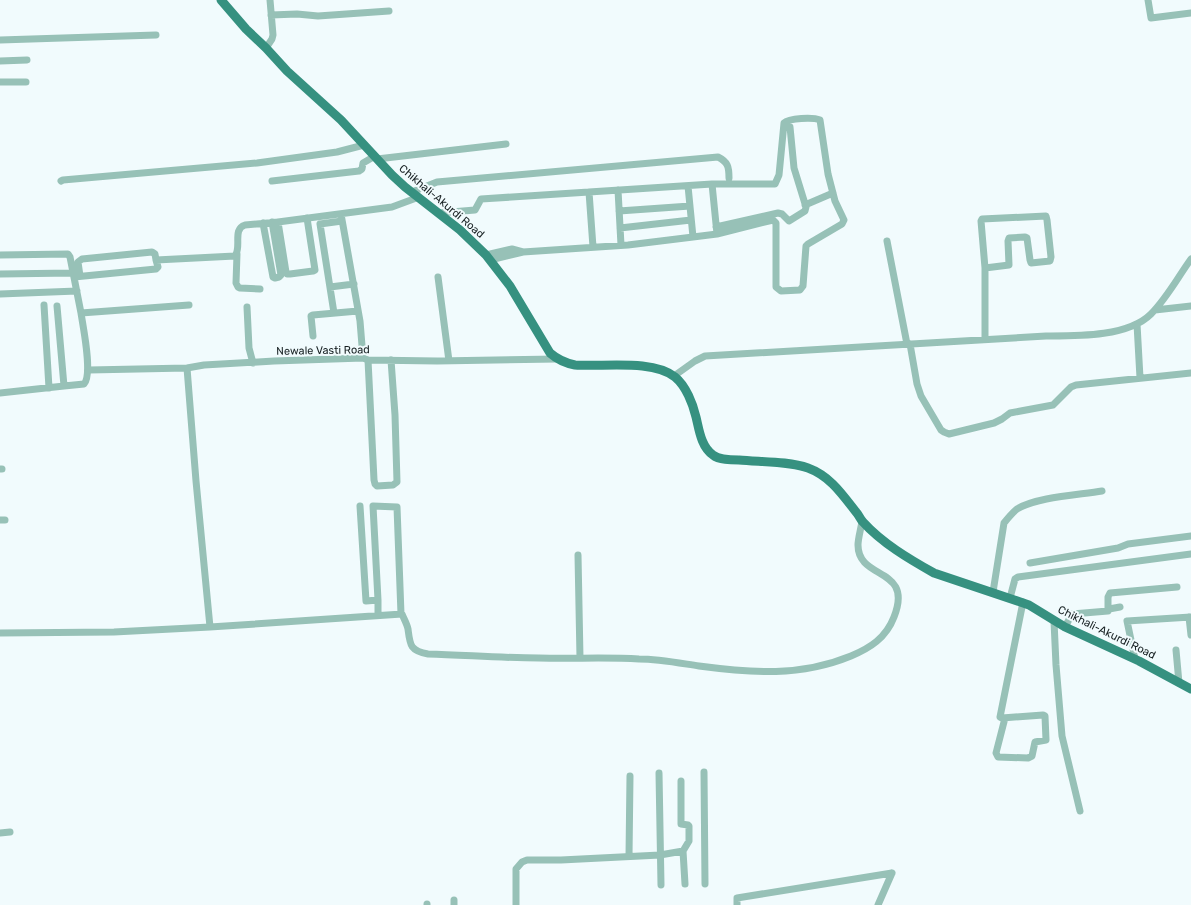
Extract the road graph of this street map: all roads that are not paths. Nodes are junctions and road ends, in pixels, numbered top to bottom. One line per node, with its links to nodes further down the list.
1 (221, 0): 9 (main road, Chikhali-Akurdi Road)
2 (270, 0): 6 (street)
3 (1148, 0): 5 (street)
4 (389, 11): 6 (street)
5 (1191, 13)
6 (271, 15): 9 (street)
7 (156, 36): 8 (street)
8 (0, 40)
9 (266, 48): 16 (main road, Chikhali-Akurdi Road)
10 (27, 60): 11 (street)
11 (0, 61)
12 (0, 82): 13 (street)
13 (26, 82)
14 (790, 127): 27 (street)
15 (506, 144): 17 (street)
16 (364, 145): 17 (main road, Chikhali-Akurdi Road); 19 (street)
17 (376, 158): 20 (street); 26 (main road, Chikhali-Akurdi Road)
18 (729, 178): 26 (street)
19 (61, 181)
20 (272, 181)
21 (712, 184): 22 (street); 25 (street); 37 (street)
22 (688, 186): 23 (street); 28 (street)
23 (618, 190): 24 (street); 29 (street)
24 (589, 192): 30 (street); 41 (street)
25 (833, 193): 27 (street); 37 (street)
26 (415, 195): 30 (main road, Chikhali-Akurdi Road); 31 (street)
27 (805, 205): 37 (street)
28 (690, 206): 29 (street); 33 (street)
29 (619, 211): 36 (street)
30 (439, 213): 44 (main road, Chikhali-Akurdi Road)
31 (341, 217): 32 (street); 51 (street); 52 (street)
32 (306, 218): 34 (street); 34 (street)
33 (691, 220): 36 (street); 38 (street)
34 (275, 222): 35 (street); 35 (street)
35 (263, 223): 42 (street)
36 (620, 228): 40 (street)
37 (717, 230): 38 (street)
38 (692, 238): 40 (street)
39 (887, 241): 68 (street)
40 (621, 245): 41 (street)
41 (593, 247): 44 (street)
42 (237, 254): 46 (street); 53 (street)
43 (0, 255): 49 (street)
44 (488, 258): 70 (main road, Chikhali-Akurdi Road)
45 (1191, 259): 61 (street)
46 (156, 260): 49 (street); 49 (street)
47 (985, 268): 47 (street); 67 (street)
48 (0, 274): 49 (street)
49 (76, 275): 54 (street)
50 (438, 277): 72 (street)
51 (354, 284): 52 (street); 62 (street)
52 (330, 287): 64 (street)
53 (260, 289)
54 (77, 291): 55 (street); 63 (street)
55 (0, 294)
56 (44, 305): 80 (street)
57 (189, 305): 63 (street)
58 (57, 306): 79 (street)
59 (1191, 306): 61 (street)
60 (247, 307): 73 (street)
61 (1155, 310): 65 (street)
62 (358, 311): 64 (street); 69 (street)
63 (81, 313): 75 (street)
64 (334, 313): 66 (street)
65 (1137, 324): 67 (street); 78 (street)
66 (313, 336)
67 (985, 339): 68 (street)
68 (908, 344): 77 (street); 78 (street)
69 (366, 359): 71 (street, Newale Vasti Road); 71 (street); 73 (street, Newale Vasti Road)
70 (557, 359): 72 (street, Newale Vasti Road); 77 (main road)
71 (391, 360): 72 (street, Newale Vasti Road)
72 (449, 361)
73 (253, 363): 74 (street, Newale Vasti Road)
74 (187, 368): 75 (street, Newale Vasti Road); 102 (street)
75 (89, 370): 79 (street)
76 (1191, 373): 78 (street)
77 (674, 376): 84 (main road)
78 (1140, 378)
79 (64, 386): 80 (street)
80 (49, 388): 81 (street)
81 (0, 393)
82 (1102, 491): 90 (street)
83 (360, 506): 93 (street)
84 (862, 521): 90 (main road, Chikhali-Akurdi Road); 107 (street)
85 (1191, 536): 88 (street)
86 (1191, 554): 91 (street)
87 (578, 555): 107 (street)
88 (1030, 563)
89 (1177, 587): 96 (street)
90 (992, 592): 91 (main road, Chikhali-Akurdi Road)
91 (1010, 598): 94 (main road, Chikhali-Akurdi Road)
92 (378, 600): 93 (street); 97 (street); 98 (street)
93 (366, 601): 99 (street)
94 (1023, 602): 101 (main road, Chikhali-Akurdi Road); 111 (street)
95 (1120, 607): 96 (street)
96 (1109, 609): 103 (street)
97 (401, 614): 98 (street); 107 (street)
98 (378, 615): 99 (street)
99 (367, 616): 102 (street)
100 (1190, 617): 105 (street); 108 (street)
101 (1054, 621): 103 (main road, Chikhali-Akurdi Road); 116 (street)
102 (210, 627): 104 (street)
103 (1065, 627): 108 (main road, Chikhali-Akurdi Road)
104 (0, 633)
105 (1191, 635)
106 (1176, 650): 109 (street)
107 (580, 658)
108 (1135, 659): 109 (main road, Chikhali-Akurdi Road)
109 (1179, 683): 110 (main road, Chikhali-Akurdi Road)
110 (1191, 689)
111 (1005, 718): 111 (street)
112 (704, 772): 123 (street)
113 (659, 773): 120 (street)
114 (630, 776): 121 (street)
115 (681, 781): 119 (street)
116 (1080, 811)
117 (10, 832): 118 (street)
118 (0, 833)
119 (683, 851): 120 (street); 122 (street)
120 (660, 855): 121 (street); 124 (street)
121 (629, 856): 125 (street)
122 (685, 884)
123 (704, 884)
124 (661, 885)
125 (516, 905)
126 (737, 905): 127 (street)
127 (878, 905)

